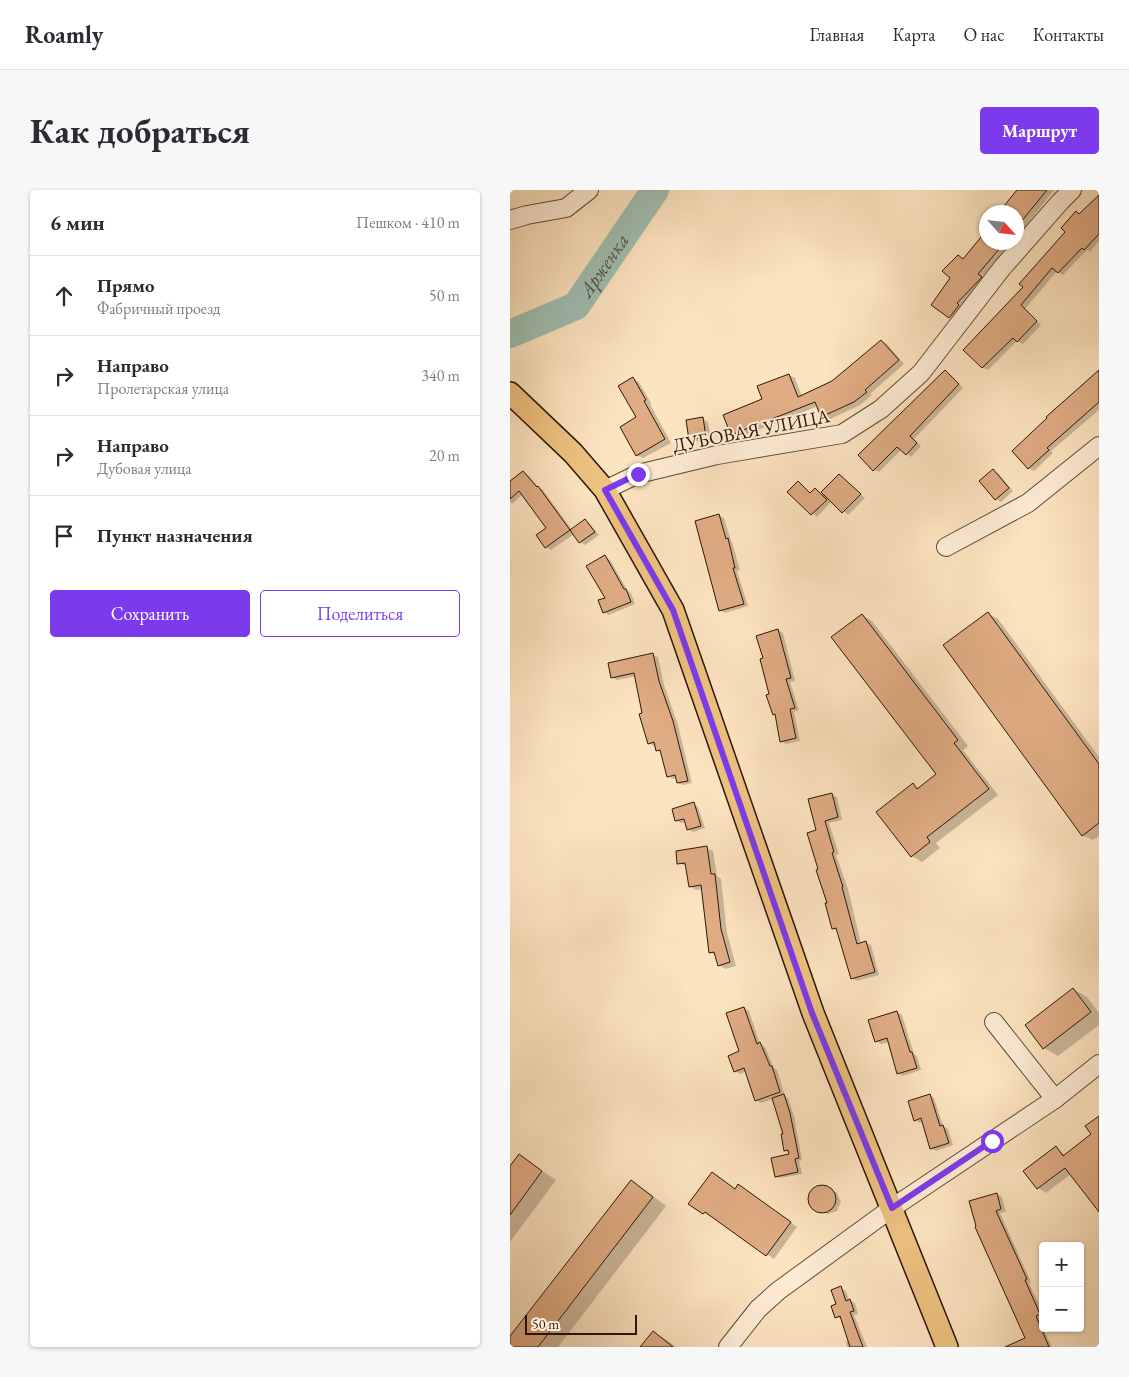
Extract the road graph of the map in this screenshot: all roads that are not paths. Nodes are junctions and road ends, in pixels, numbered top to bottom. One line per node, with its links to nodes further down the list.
1 (589, 190): 3 (street)
2 (1072, 190): 6 (street, ДУБОВАЯ УЛИЦА)
3 (510, 220)
4 (510, 393): 6 (main road)
5 (1099, 446): 7 (street)
6 (605, 490): 11 (main road)
7 (946, 547)
8 (994, 1022): 10 (street)
9 (1099, 1064): 10 (street)
10 (1055, 1099): 11 (street)
11 (892, 1208): 12 (street); 13 (main road)
12 (728, 1347)
13 (947, 1347)

